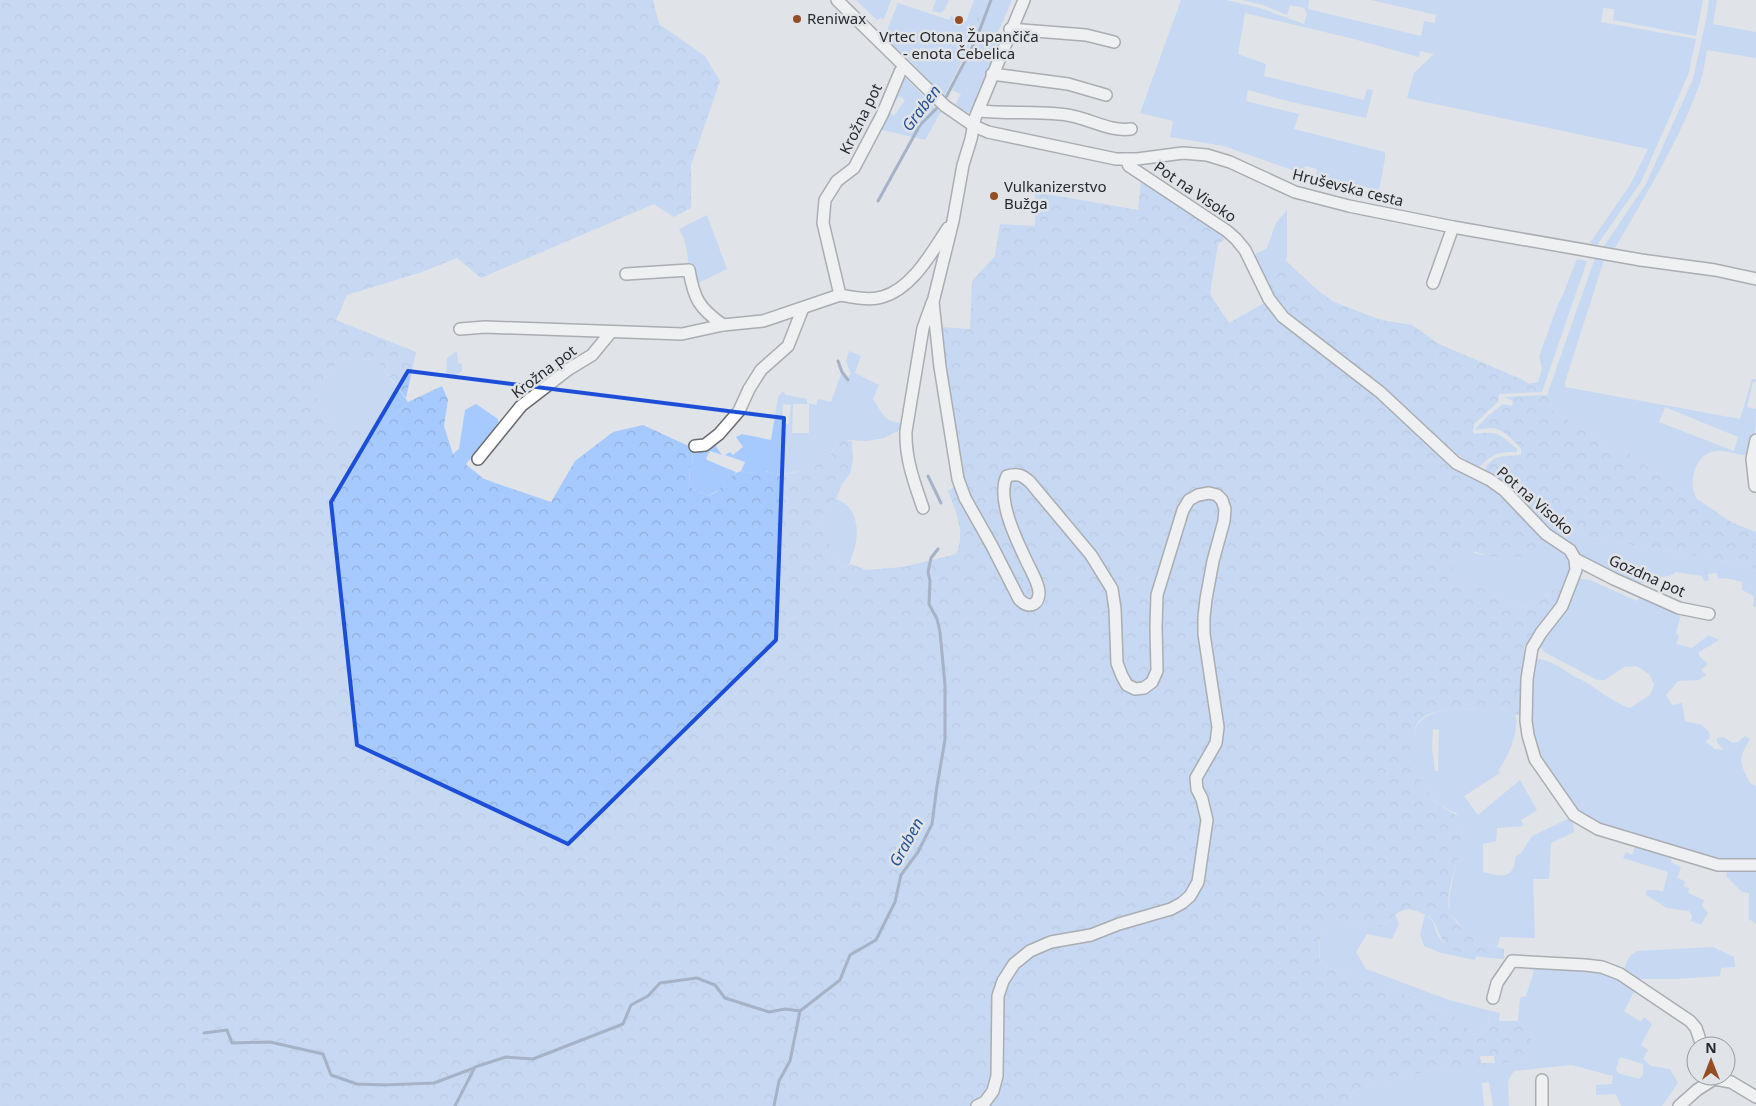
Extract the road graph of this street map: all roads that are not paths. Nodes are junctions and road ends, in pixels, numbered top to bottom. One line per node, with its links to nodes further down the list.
1 (837, 0): 5 (street, Hruševska cesta)
2 (1024, 0): 3 (street, Krožna pot)
3 (1010, 29): 4 (street); 6 (street, Krožna pot)
4 (1114, 42)
5 (904, 66): 9 (street, Hruševska cesta); 17 (street, Krožna pot)
6 (992, 74): 7 (street); 8 (street, Krožna pot)
7 (1106, 94)
8 (979, 111): 9 (street, Krožna pot); 10 (street)
9 (974, 126): 11 (street, Hruševska cesta); 12 (street, Krožna pot)
10 (1131, 129)
11 (1126, 159): 13 (street, Hruševska cesta); 28 (street, Pot na Visoko)
12 (953, 221): 17 (street, Krožna pot); 18 (street, Krožna pot)
13 (1453, 227): 15 (street, Hruševska cesta); 16 (street)
14 (626, 274): 20 (street)
15 (1756, 279)
16 (1433, 283)
17 (840, 295): 19 (street, Krožna pot)
18 (932, 302): 27 (street, Krožna pot); 37 (street, Krožna pot)
19 (803, 308): 20 (street, Krožna pot); 24 (street)
20 (723, 325): 22 (street, Krožna pot)
21 (460, 329): 22 (street, Krožna pot)
22 (611, 332): 25 (street, Krožna pot)
23 (1756, 440): 26 (street)
24 (695, 446)
25 (478, 459)
26 (1755, 486)
27 (923, 508)
28 (1575, 559): 29 (street, Gozdna pot); 30 (street, Pot na Visoko)
29 (1709, 614)
30 (1756, 865)
31 (1493, 998): 32 (street)
32 (1699, 1036)
33 (1542, 1080): 38 (street)
34 (1736, 1085): 36 (street)
35 (1702, 1086): 39 (street)
36 (1756, 1096)
37 (977, 1106)
38 (1542, 1106)
39 (1680, 1106)

